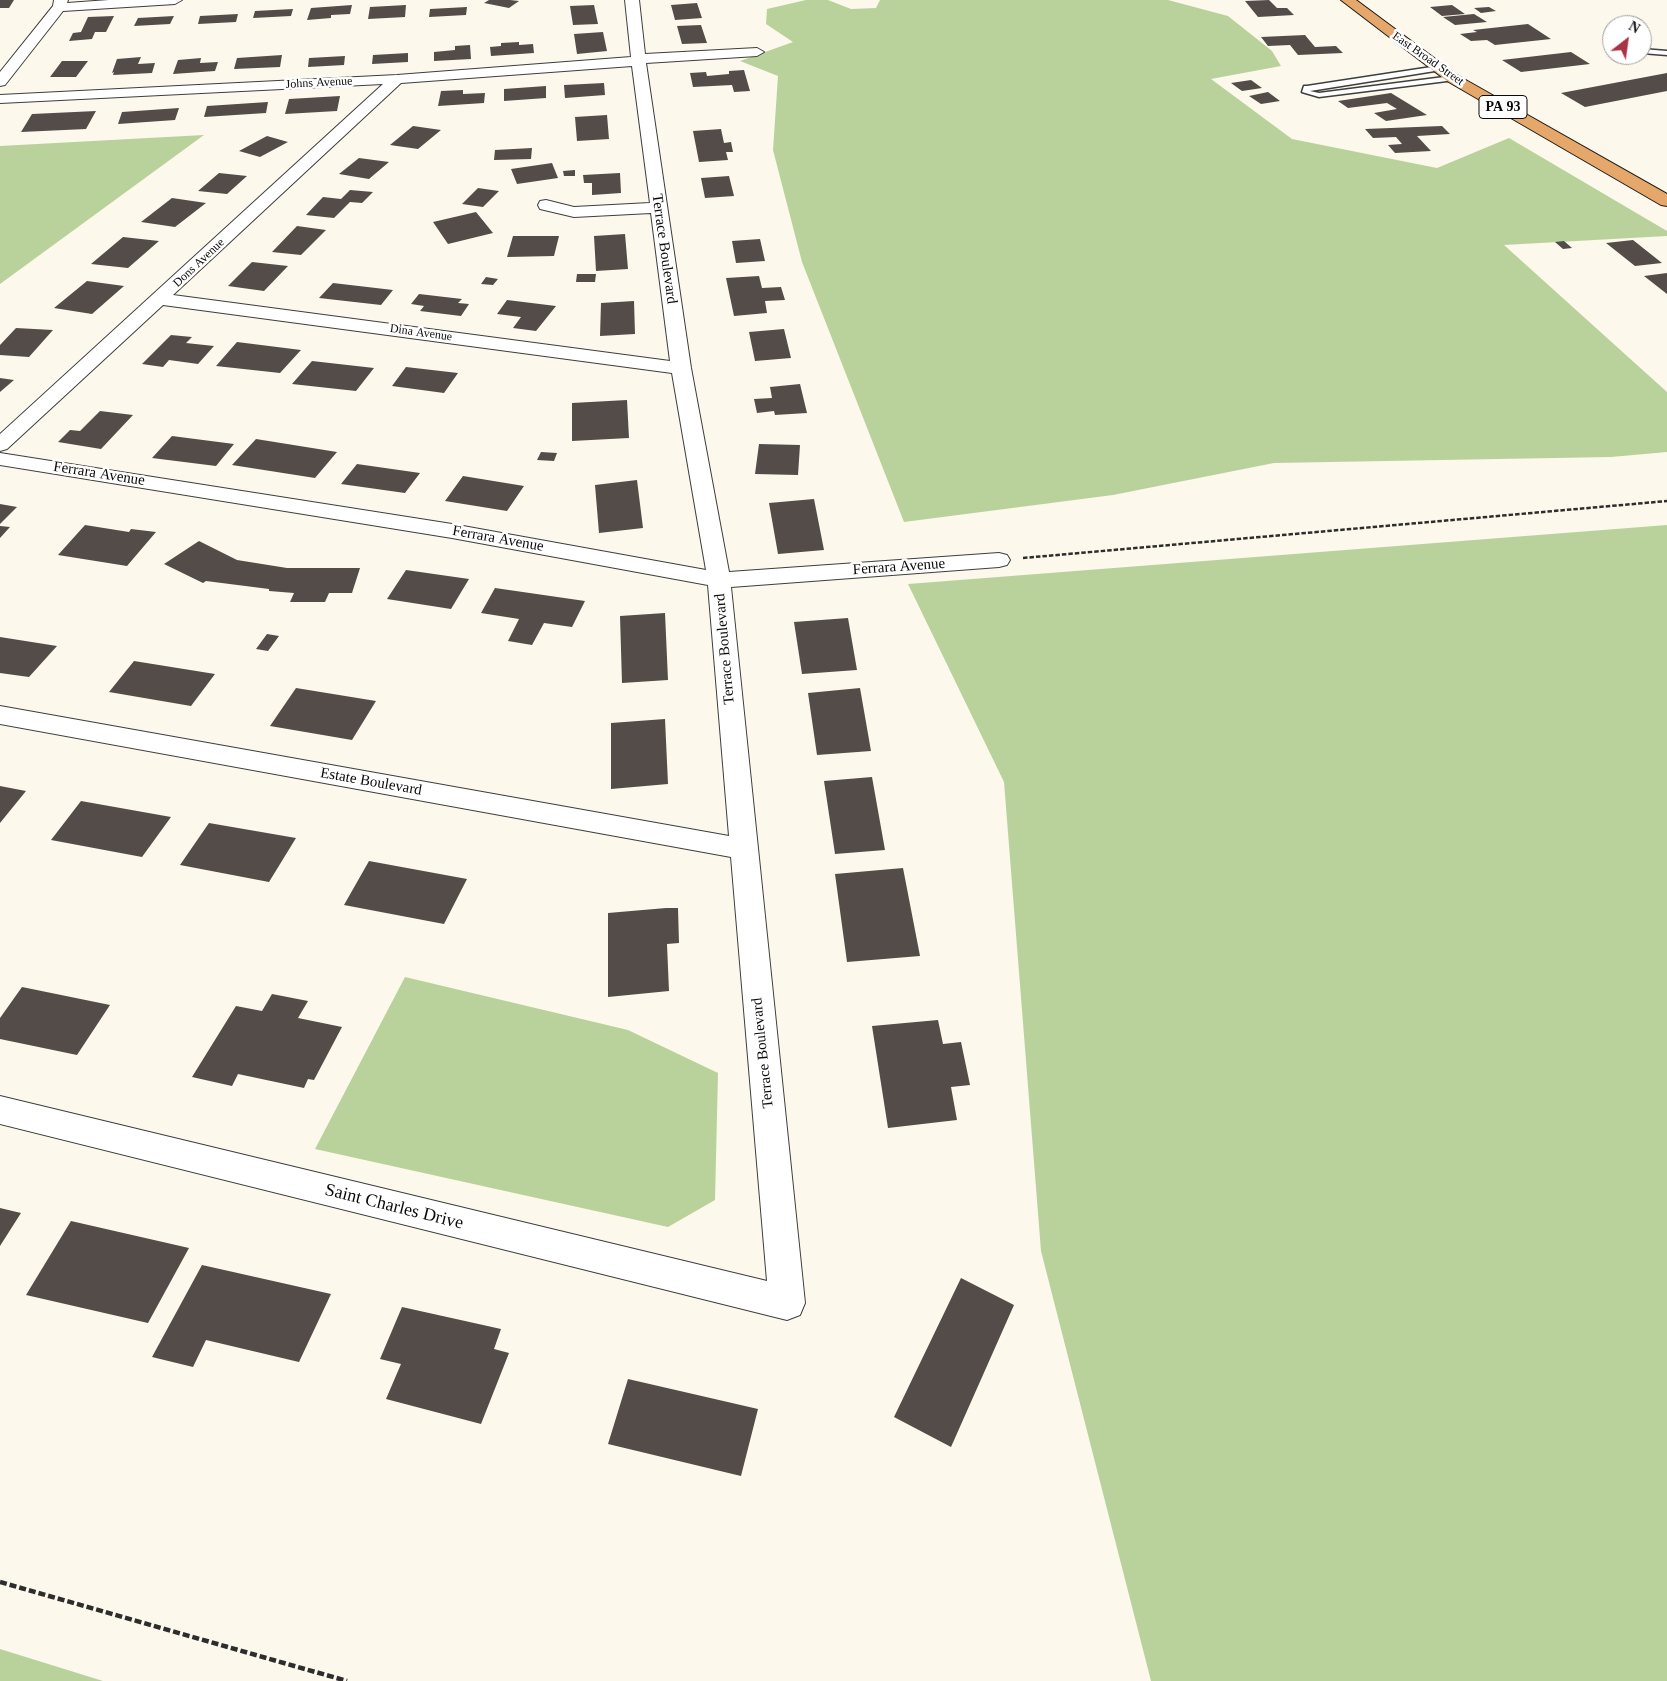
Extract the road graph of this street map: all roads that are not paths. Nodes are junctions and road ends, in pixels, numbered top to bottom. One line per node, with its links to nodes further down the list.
1 (175, 0): 4 (street)
2 (632, 0): 8 (street, Terrace Boulevard)
3 (1348, 0): 9 (highway, East Broad Street / PA 93)
4 (60, 3): 12 (street)
5 (757, 52): 8 (street, Johns Avenue)
6 (1652, 52): 7 (lane)
7 (1667, 53)
8 (638, 60): 11 (street, Johns Avenue); 16 (street, Terrace Boulevard)
9 (1438, 68): 10 (highway, East Broad Street / PA 93); 10 (lane)
10 (1452, 78): 14 (highway, East Broad Street / PA 93)
11 (397, 79): 13 (street, Johns Avenue); 17 (street, Dons Avenue)
12 (0, 82)
13 (0, 99)
14 (1667, 201)
15 (546, 205): 16 (street)
16 (658, 207): 18 (street, Terrace Boulevard)
17 (161, 299): 18 (street, Dina Avenue); 19 (street, Dons Avenue)
18 (681, 368): 22 (street, Terrace Boulevard)
19 (0, 445)
20 (0, 459): 22 (street, Ferrara Avenue)
21 (999, 560): 22 (street, Ferrara Avenue)
22 (719, 580): 24 (street, Terrace Boulevard)
23 (0, 715): 24 (street, Estate Boulevard)
24 (743, 849): 26 (street, Terrace Boulevard)
25 (0, 1110): 26 (street, Saint Charles Drive)
26 (787, 1303)

